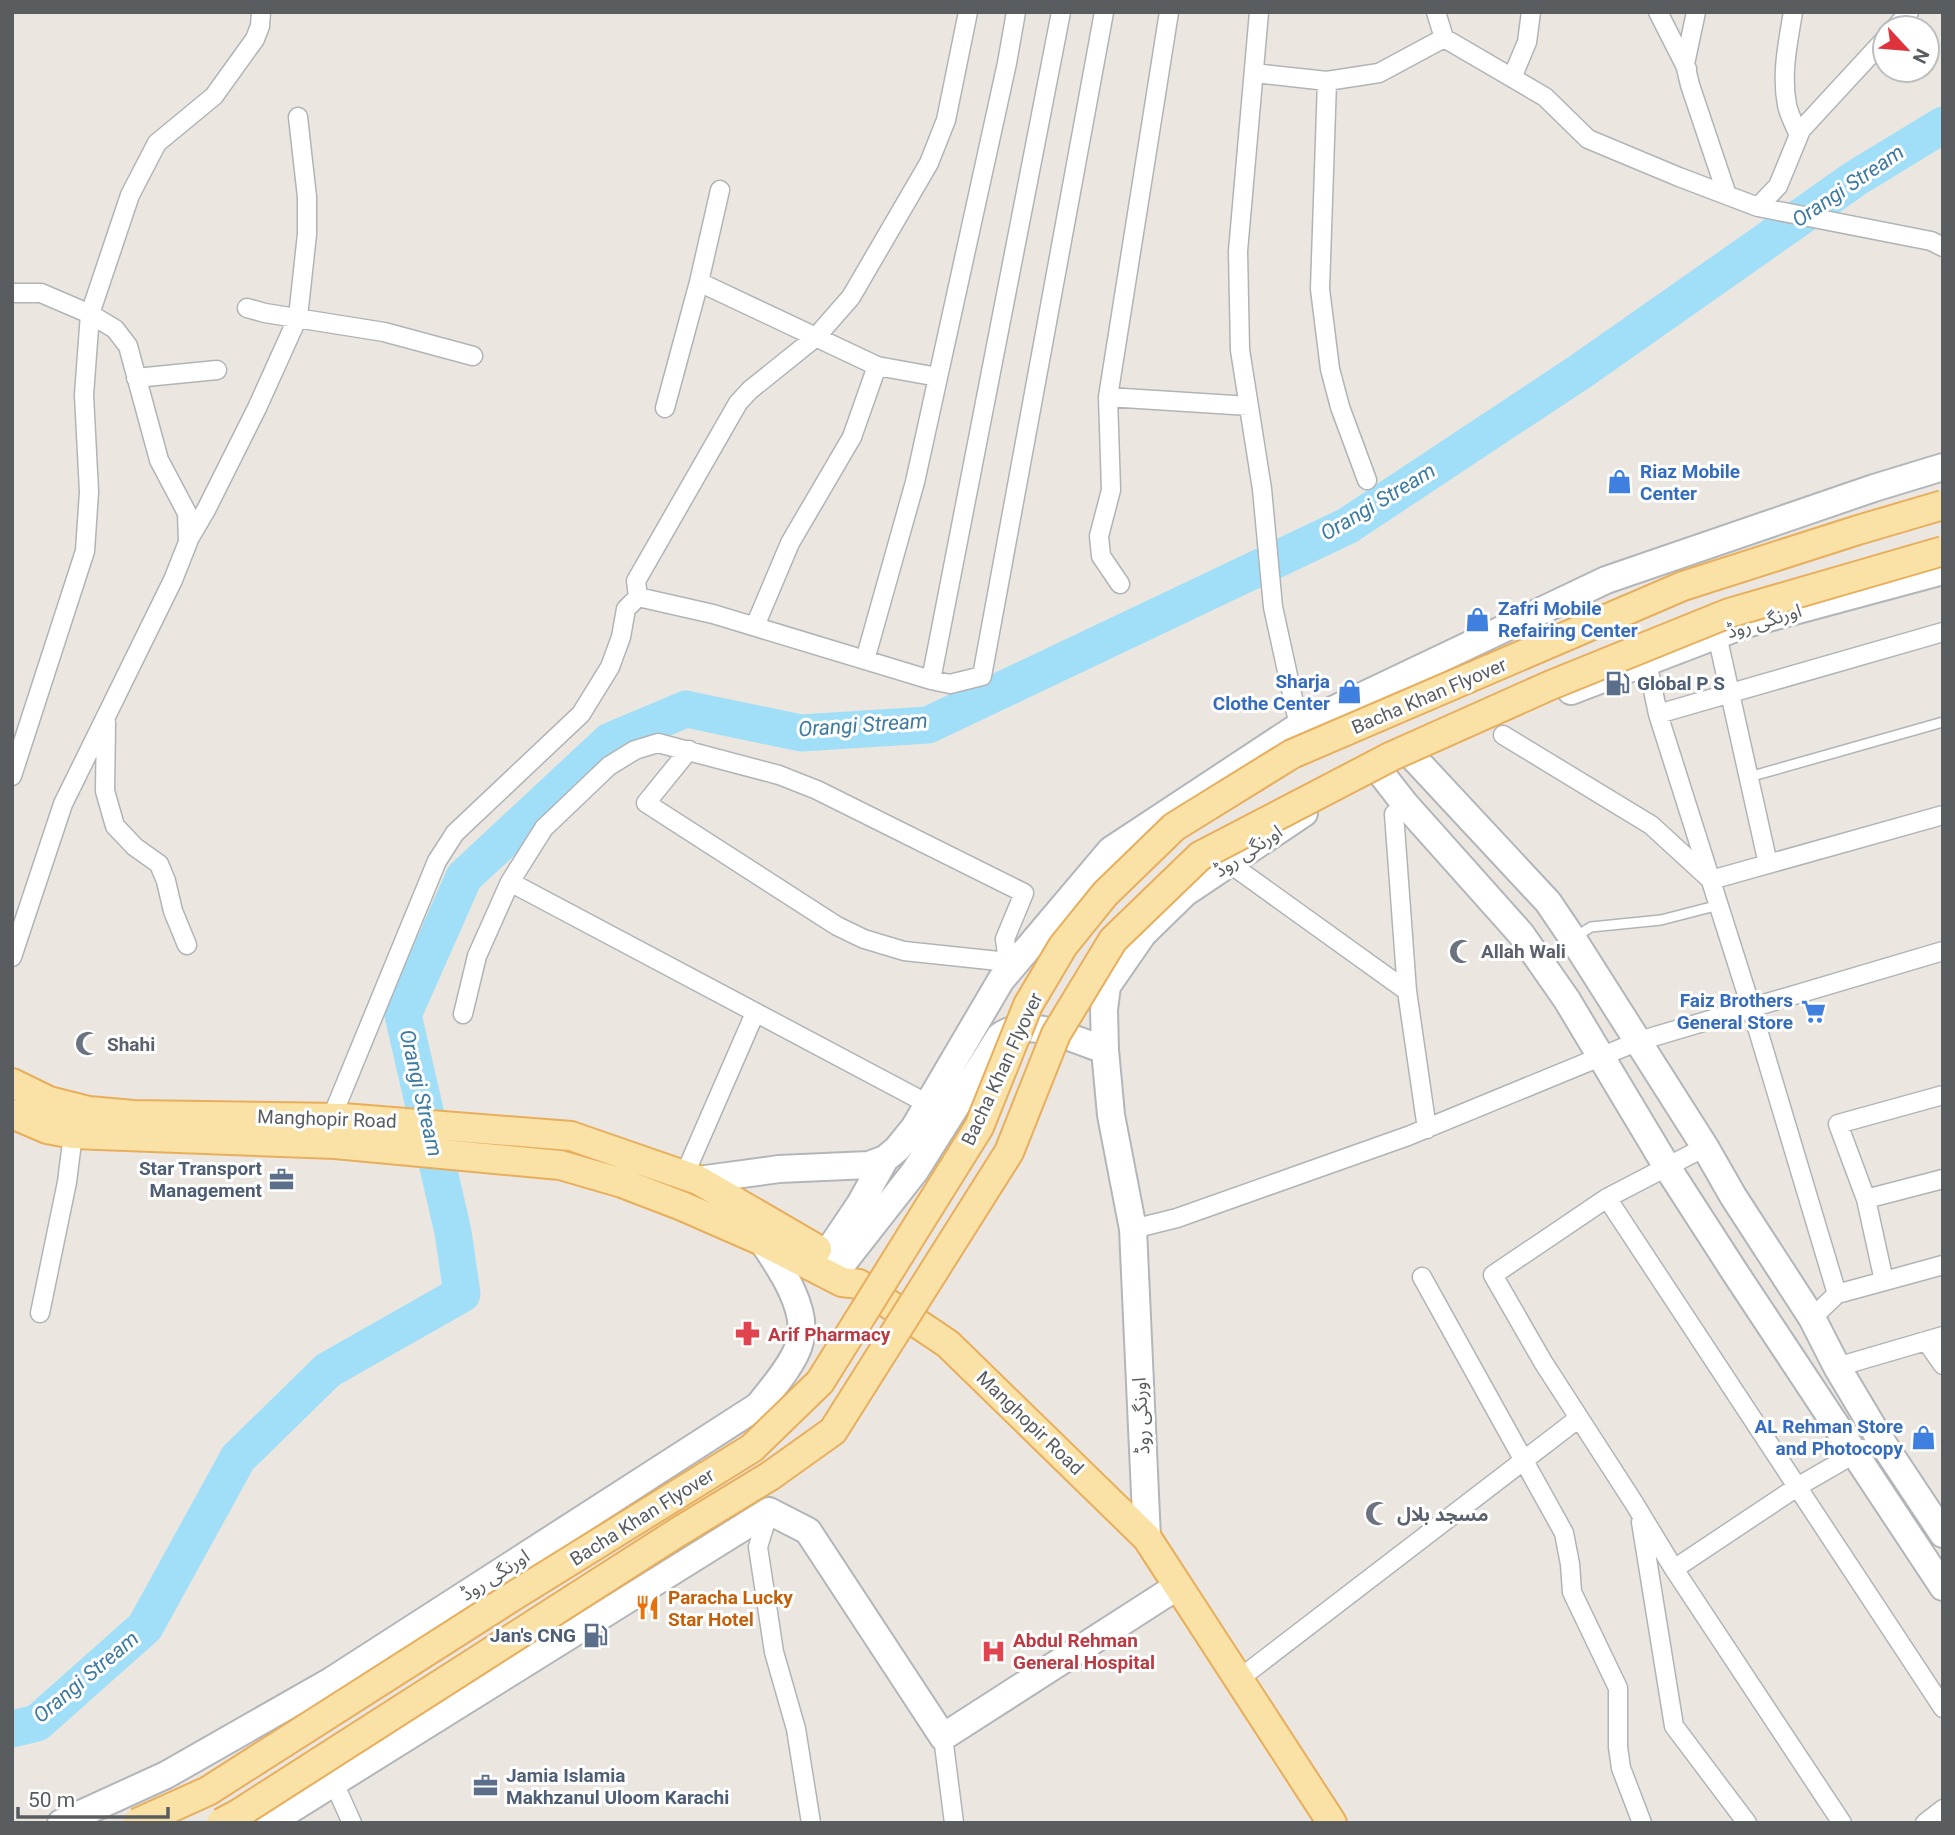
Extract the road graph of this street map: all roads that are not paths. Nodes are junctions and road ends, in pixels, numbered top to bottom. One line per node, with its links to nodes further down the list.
1 (968, 12): 30 (street)
2 (1016, 12): 34 (street)
3 (1061, 12): 52 (street)
4 (1104, 12): 52 (street)
5 (1169, 12): 36 (street)
6 (1259, 12): 16 (street)
7 (1436, 12): 13 (street)
8 (1531, 12): 17 (street)
9 (1658, 12): 15 (street)
10 (1696, 12): 15 (street)
11 (1793, 12): 20 (street)
12 (258, 17): 28 (street)
13 (1444, 38): 17 (street); 18 (street)
14 (1871, 54): 20 (street)
15 (1687, 69): 22 (street)
16 (1254, 73): 18 (street); 37 (street)
17 (1512, 78): 22 (street)
18 (1327, 80): 40 (street)
19 (298, 117): 29 (street)
20 (1799, 135): 23 (street)
21 (720, 190): 25 (street)
22 (1727, 195): 23 (street)
23 (1758, 207): 24 (street)
24 (1943, 247)
25 (699, 282): 30 (street); 38 (street)
26 (12, 293): 28 (street)
27 (247, 308): 29 (street)
28 (90, 314): 35 (street); 62 (street)
29 (298, 317): 31 (street); 42 (street)
30 (816, 337): 32 (street); 46 (street)
31 (473, 356)
32 (877, 366): 34 (street); 47 (street)
33 (217, 370): 35 (street)
34 (938, 377): 50 (street)
35 (136, 378): 42 (street)
36 (1108, 397): 37 (street); 45 (street)
37 (1249, 406): 57 (street)
38 (665, 408)
39 (1943, 467): 57 (street)
40 (1367, 480)
41 (1943, 505): 127 (main road, Bacha Khan Flyover, bridge)
42 (187, 542): 55 (street)
43 (1943, 551): 128 (main road, Bacha Khan Flyover, bridge)
44 (1943, 571): 49 (street, اورنگی روڈ)
45 (1120, 584)
46 (638, 597): 47 (street); 87 (street)
47 (755, 626): 50 (street)
48 (1943, 632): 53 (street)
49 (1717, 635): 51 (street, اورنگی روڈ); 53 (street)
50 (865, 660): 52 (street)
51 (1647, 662): 54 (street); 60 (street, اورنگی روڈ)
52 (931, 680)
53 (1730, 693): 54 (street); 63 (street)
54 (1658, 714): 68 (street)
55 (107, 716): 72 (street); 74 (street)
56 (1943, 722): 63 (lane)
57 (1299, 726): 75 (street)
58 (1503, 735): 68 (street)
59 (688, 750): 69 (street); 75 (street); 75 (street)
60 (1412, 757): 61 (street, اورنگی روڈ); 71 (street)
61 (1380, 772): 64 (street); 81 (street, اورنگی روڈ)
62 (12, 776)
63 (1749, 777): 66 (street)
64 (1405, 804): 76 (street); 82 (street)
65 (1943, 815): 66 (street)
66 (1768, 864): 68 (street)
67 (1240, 871): 76 (street)
68 (1711, 880): 70 (street)
69 (510, 882): 78 (street); 79 (street)
70 (1718, 905): 71 (lane); 77 (street)
71 (1573, 939): 80 (street)
72 (187, 945)
73 (1943, 951): 77 (street)
74 (12, 957)
75 (1008, 966): 85 (street)
76 (1407, 991): 88 (street)
77 (1751, 1007): 80 (street); 103 (street)
78 (755, 1013): 85 (street); 93 (street)
79 (463, 1014)
80 (1639, 1041): 82 (street); 90 (street)
81 (1105, 1050): 97 (street, اورنگی روڈ); 100 (street)
82 (1601, 1058): 88 (street); 92 (street)
83 (12, 1083): 87 (main road, Manghopir Road)
84 (1943, 1096): 96 (street)
85 (928, 1104): 91 (street)
86 (12, 1114): 89 (main road, Manghopir Road)
87 (336, 1127): 89 (main road, Manghopir Road); 93 (main road, Manghopir Road); 98 (main road, Manghopir Road)
88 (1427, 1129): 97 (street)
89 (73, 1135): 104 (street)
90 (1705, 1147): 92 (street); 105 (street)
91 (885, 1159): 93 (street); 100 (street)
92 (1667, 1167): 95 (street); 111 (street)
93 (691, 1178): 100 (main road, Manghopir Road)
94 (1943, 1180): 96 (street)
95 (1607, 1198): 109 (street); 113 (street)
96 (1866, 1199): 102 (street)
97 (1133, 1228): 117 (street, اورنگی روڈ)
98 (762, 1241): 100 (main road, Manghopir Road); 126 (street, اورنگی روڈ)
99 (1943, 1265): 102 (street)
100 (835, 1269): 117 (main road, Manghopir Road)
101 (1422, 1277): 112 (street)
102 (1884, 1281): 103 (street)
103 (1837, 1294): 105 (street)
104 (40, 1313)
105 (1812, 1318): 108 (street)
106 (1934, 1339): 107 (street); 108 (street)
107 (1943, 1365)
108 (1837, 1367): 110 (street)
109 (1579, 1418): 112 (street); 115 (street)
110 (1880, 1439): 111 (street); 116 (street)
111 (1853, 1455): 113 (street); 120 (street)
112 (1524, 1461): 121 (street); 134 (street)
113 (1797, 1487): 118 (street); 122 (street)
114 (769, 1511): 123 (street); 124 (street); 131 (street)
115 (1640, 1512): 118 (street); 135 (street)
116 (1943, 1534)
117 (1147, 1538): 119 (main road, Manghopir Road)
118 (1674, 1569): 136 (street)
119 (1178, 1586): 121 (main road, Manghopir Road); 123 (street)
120 (1943, 1587)
121 (1238, 1679): 133 (main road, Manghopir Road)
122 (1943, 1708)
123 (943, 1737): 132 (street)
124 (334, 1783): 129 (street); 130 (street)
125 (1943, 1810): 137 (street)
126 (61, 1823)
127 (137, 1823)
128 (220, 1823)
129 (269, 1823)
130 (352, 1823)
131 (811, 1823)
132 (954, 1823)
133 (1332, 1823)
134 (1642, 1823)
135 (1747, 1823)
136 (1842, 1823)
137 (1924, 1823)

